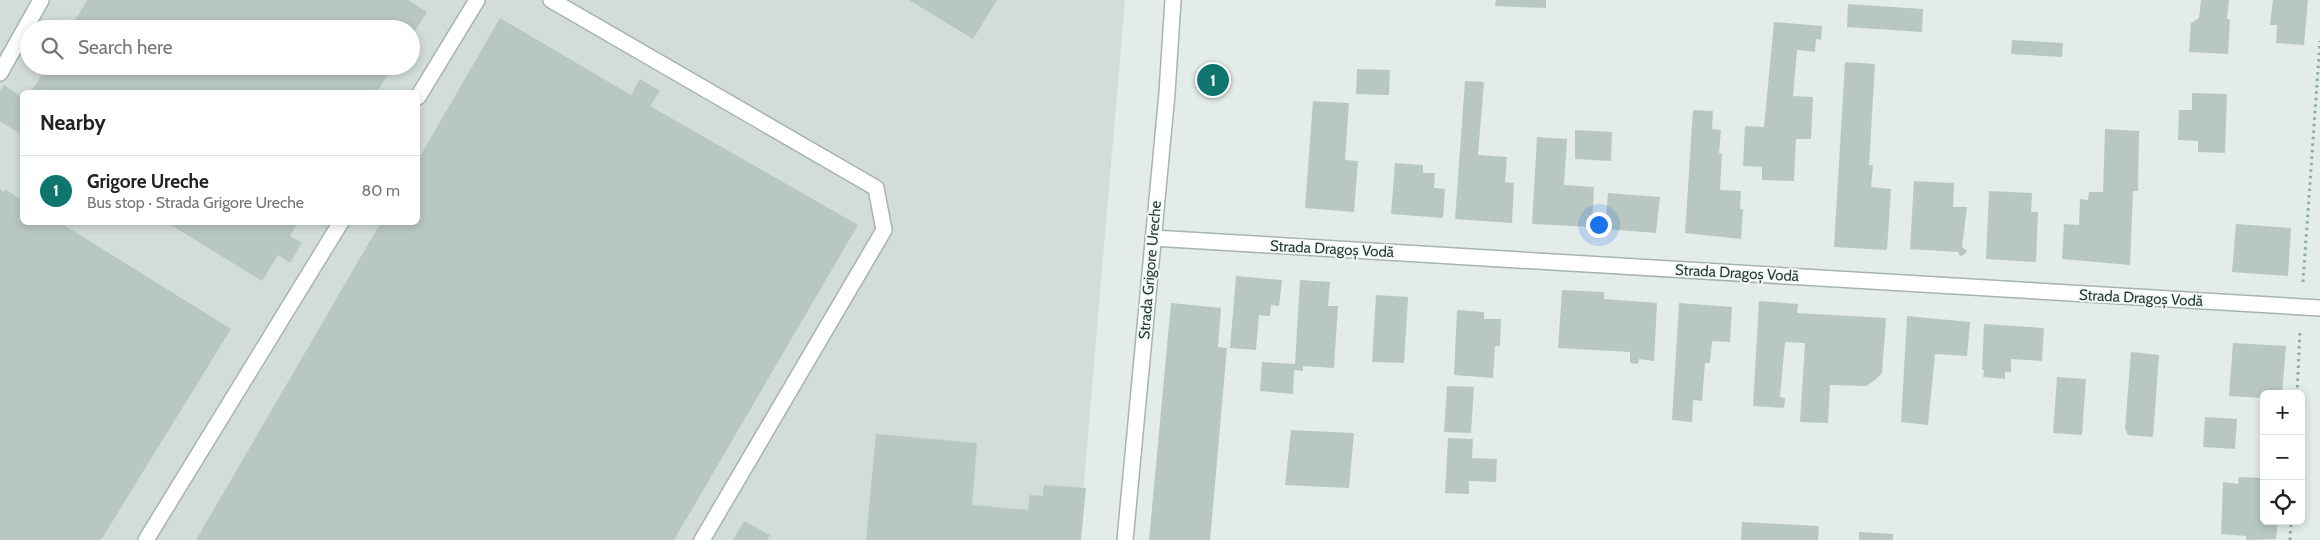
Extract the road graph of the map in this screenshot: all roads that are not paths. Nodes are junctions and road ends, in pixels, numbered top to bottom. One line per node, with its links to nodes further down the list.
1 (41, 0): 5 (street)
2 (477, 0): 8 (street)
3 (551, 0): 13 (street)
4 (1173, 0): 10 (street, Strada Grigore Ureche)
5 (30, 20)
6 (20, 38): 7 (street)
7 (0, 74)
8 (420, 95)
9 (339, 225): 12 (street)
10 (1153, 238): 11 (street, Strada Dragoș Vodă); 14 (street, Strada Grigore Ureche)
11 (2320, 308)
12 (146, 540)
13 (702, 540)
14 (1125, 540)

